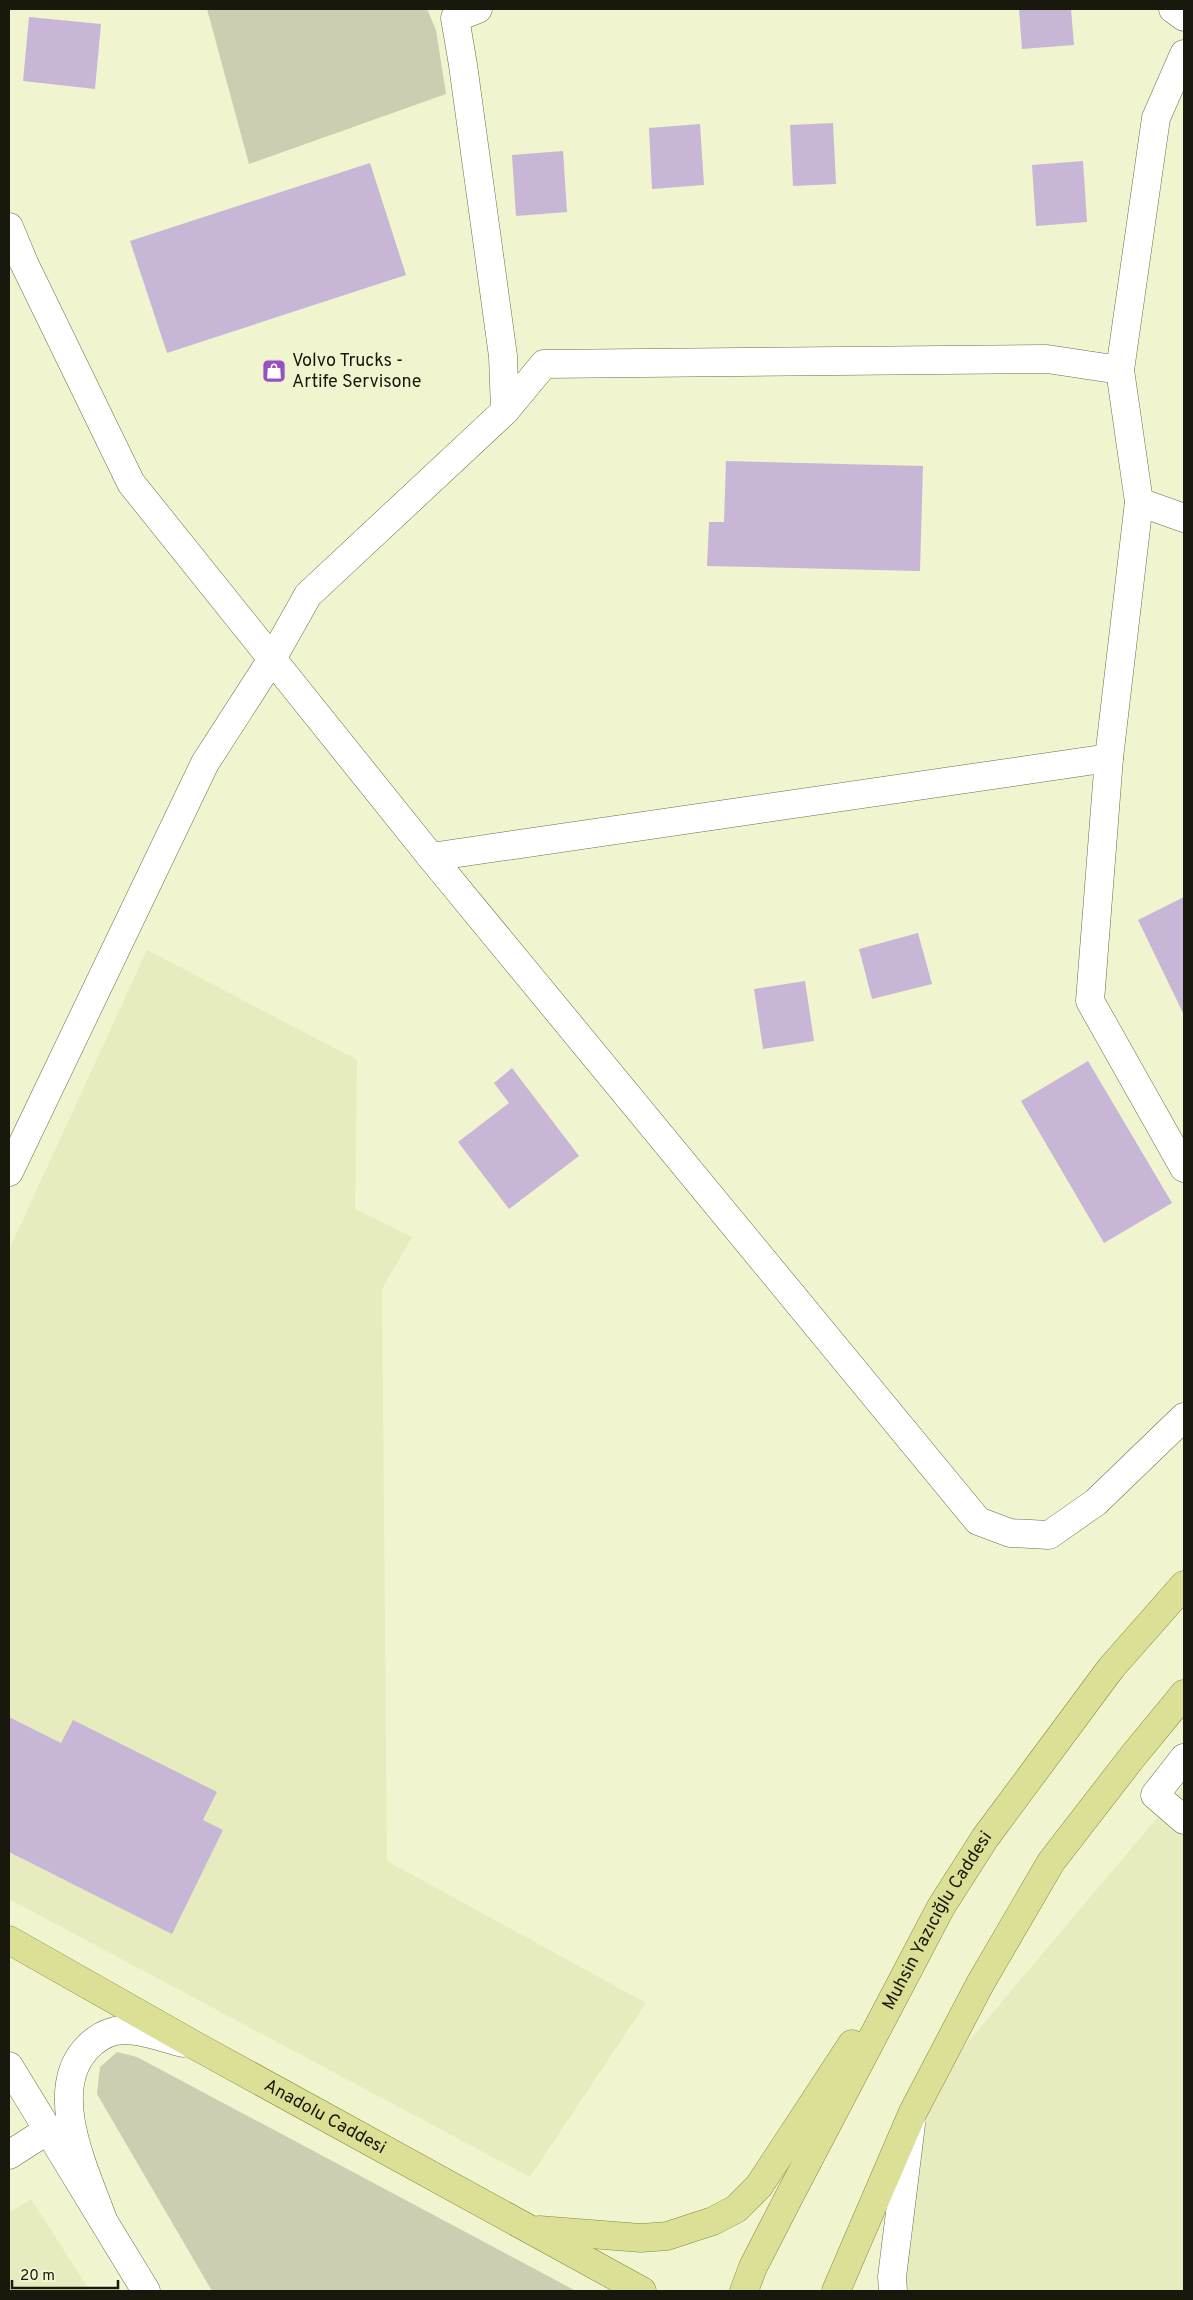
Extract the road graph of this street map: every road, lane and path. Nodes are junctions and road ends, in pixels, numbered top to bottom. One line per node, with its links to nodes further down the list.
1 (478, 9): 7 (street)
2 (1173, 9): 3 (street)
3 (1184, 18)
4 (1184, 54): 6 (street)
5 (9, 227): 10 (street)
6 (1120, 370): 7 (street); 8 (street)
7 (505, 412): 10 (street)
8 (1138, 502): 9 (street); 11 (street)
9 (1184, 518)
10 (272, 659): 12 (street); 14 (street)
11 (1108, 758): 12 (street); 13 (street)
12 (431, 857): 15 (street)
13 (1184, 1168)
14 (9, 1172)
15 (1184, 1417)
16 (1184, 1585): 20 (main road, Muhsin Yazıcığlu Caddesi)
17 (1184, 1694): 24 (main road)
18 (1184, 1758): 19 (street)
19 (1184, 1820)
20 (941, 1907): 28 (main road); 31 (main road, Muhsin Yazıcığlu Caddesi)
21 (9, 1940): 22 (main road, Anadolu Caddesi)
22 (196, 2046): 27 (street); 28 (main road, Anadolu Caddesi)
23 (9, 2066): 25 (street)
24 (913, 2112): 32 (main road); 33 (street)
25 (48, 2130): 26 (street); 27 (street)
26 (9, 2155)
27 (102, 2220): 29 (street)
28 (530, 2230): 30 (main road, Anadolu Caddesi)
29 (146, 2291)
30 (642, 2291)
31 (744, 2291)
32 (836, 2291)
33 (892, 2291)

